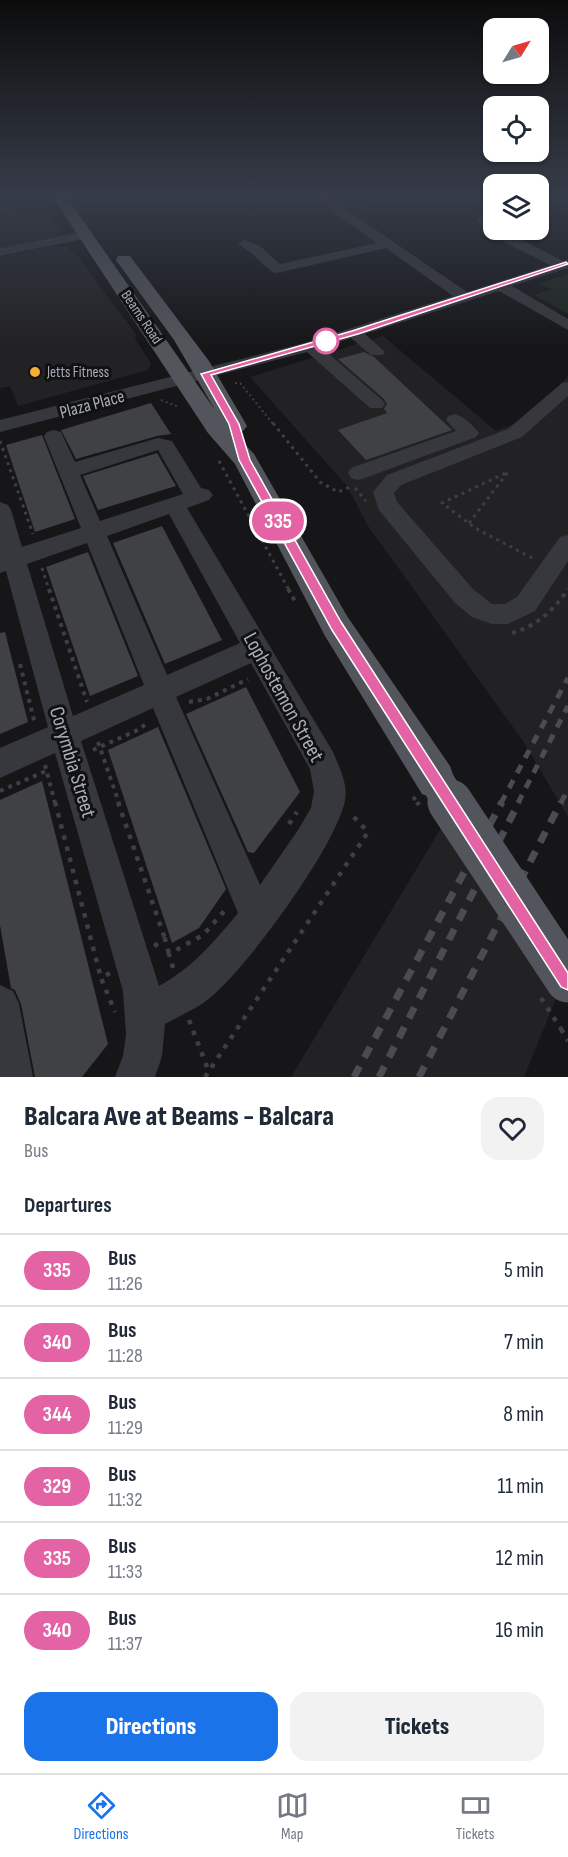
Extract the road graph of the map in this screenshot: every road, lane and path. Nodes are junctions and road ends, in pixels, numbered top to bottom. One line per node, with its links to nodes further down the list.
1 (25, 246): 8 (street)
2 (103, 246): 16 (main road, Beams Road)
3 (114, 246): 16 (main road, Beams Road)
4 (249, 246): 5 (street)
5 (378, 246)
6 (391, 246): 11 (street)
7 (528, 246): 9 (street)
8 (0, 252)
9 (565, 265): 10 (street, Plaza Place)
10 (501, 286): 11 (street, Plaza Place); 12 (street)
11 (465, 297): 13 (street, Plaza Place)
12 (568, 325)
13 (355, 333): 14 (street, Plaza Place); 15 (street)
14 (310, 346): 16 (street, Plaza Place); 20 (street)
15 (377, 352)
16 (194, 377): 23 (street, Plaza Place); 47 (main road, Beams Road, bridge)
17 (235, 383): 27 (path)
18 (568, 387): 36 (street)
19 (158, 400): 21 (path)
20 (375, 405)
21 (184, 414)
22 (455, 420): 27 (street)
23 (0, 426)
24 (54, 436): 26 (street)
25 (0, 441): 32 (path)
26 (69, 471): 28 (street, Lophostemon Street); 31 (street)
27 (360, 478)
28 (191, 499): 31 (street); 38 (street, Lophostemon Street)
29 (0, 510): 35 (street, Corymbia Street)
30 (469, 523): 30 (path); 36 (path)
31 (94, 532): 35 (street); 40 (street)
32 (33, 535)
33 (568, 543): 36 (street)
34 (48, 562): 35 (path)
35 (10, 565): 41 (street, Corymbia Street)
36 (552, 568)
37 (18, 655): 41 (path)
38 (247, 662): 39 (path); 40 (street); 40 (path); 44 (street, Lophostemon Street)
39 (254, 687)
40 (164, 701): 41 (street); 41 (path); 45 (street)
41 (55, 752): 42 (street); 43 (path); 46 (path); 49 (street, Corymbia Street)
42 (0, 763)
43 (0, 791)
44 (329, 796): 45 (street, Lophostemon Street); 54 (path)
45 (257, 917): 49 (street, Lophostemon Street)
46 (101, 978)
47 (568, 980)
48 (0, 1004): 52 (street)
49 (146, 1013): 53 (street, Corymbia Street)
50 (561, 1029): 51 (path)
51 (568, 1041)
52 (13, 1077)
53 (135, 1077)
54 (205, 1077)

